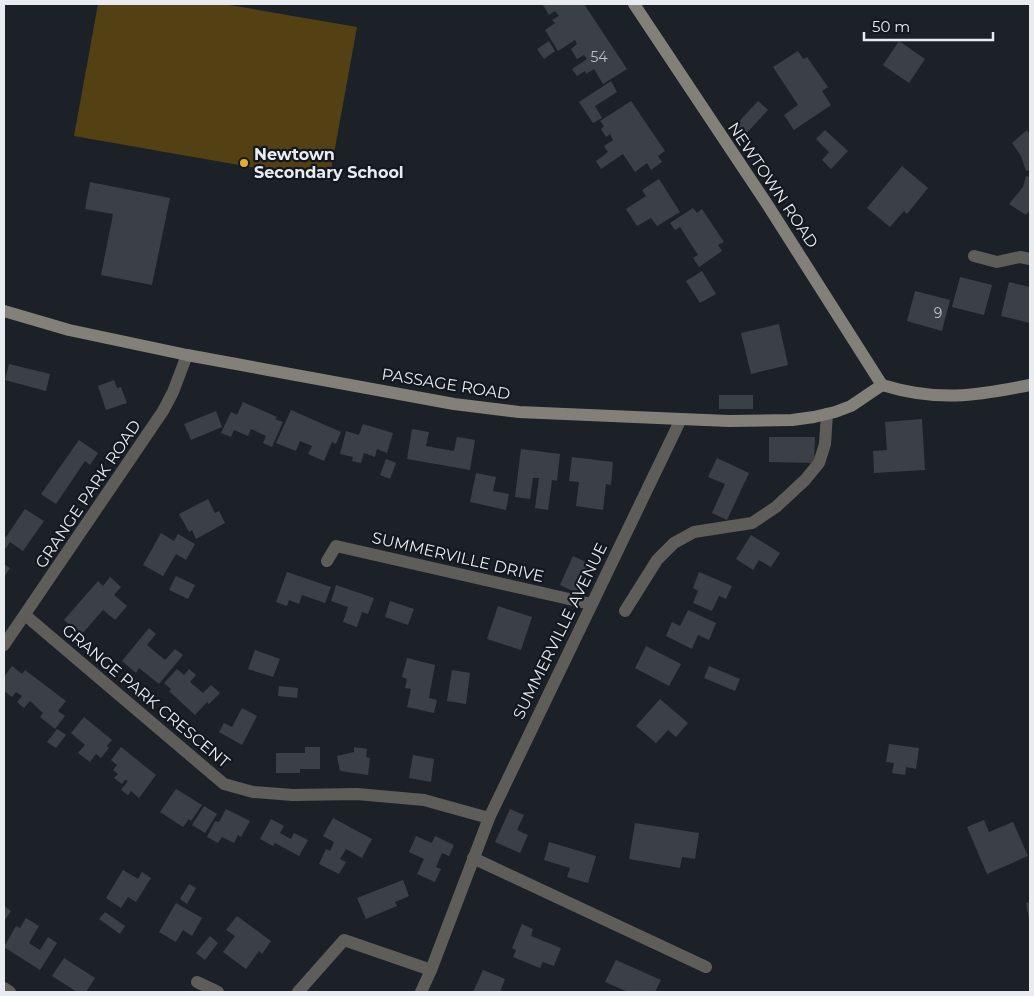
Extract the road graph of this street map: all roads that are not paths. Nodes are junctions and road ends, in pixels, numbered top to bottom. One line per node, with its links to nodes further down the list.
1 (634, 4): 7 (main road, NEWTOWN ROAD)
2 (974, 256): 3 (street)
3 (1030, 259)
4 (4, 311): 5 (main road, PASSAGE ROAD)
5 (187, 355): 9 (main road, PASSAGE ROAD); 13 (street, GRANGE PARK ROAD)
6 (1030, 384): 7 (main road)
7 (882, 385): 8 (main road, PASSAGE ROAD)
8 (827, 414): 9 (main road, PASSAGE ROAD); 12 (street)
9 (681, 420): 11 (street, SUMMERVILLE AVENUE)
10 (327, 561): 11 (street, SUMMERVILLE DRIVE)
11 (591, 604): 15 (street, SUMMERVILLE AVENUE)
12 (625, 611)
13 (25, 615): 14 (street, GRANGE PARK ROAD); 15 (street, GRANGE PARK CRESCENT)
14 (4, 645)
15 (488, 818): 16 (street, SUMMERVILLE AVENUE)
16 (473, 858): 17 (street); 18 (street, SUMMERVILLE AVENUE)
17 (706, 967)
18 (431, 970): 23 (street); 24 (street, SUMMERVILLE AVENUE)
19 (197, 982): 22 (street)
20 (4, 988): 21 (street)
21 (10, 992)
22 (218, 992)
23 (298, 992)
24 (421, 992)

